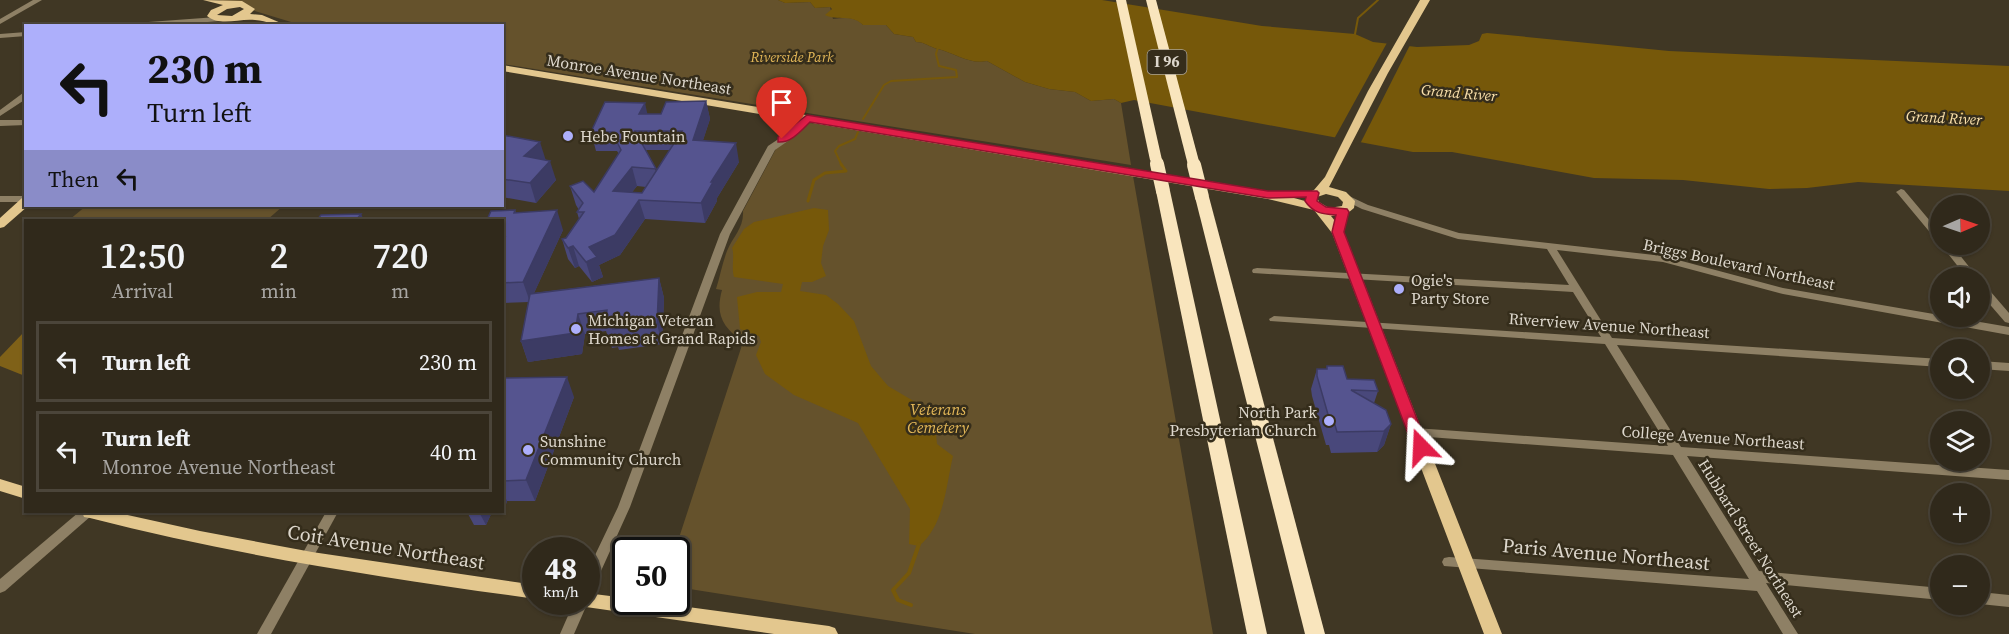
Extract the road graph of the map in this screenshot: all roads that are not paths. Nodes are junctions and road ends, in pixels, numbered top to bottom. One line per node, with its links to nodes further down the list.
1 (38, 0): 10 (street)
2 (208, 0): 6 (main road); 9 (main road)
3 (1121, 0): 72 (highway, I 96, bridge)
4 (1150, 0): 73 (highway, I 96, bridge)
5 (1425, 0): 22 (main road)
6 (236, 4): 7 (main road); 9 (main road)
7 (250, 9): 8 (main road); 13 (main road)
8 (237, 17): 9 (main road); 12 (main road)
9 (217, 19): 11 (street)
10 (0, 22)
11 (145, 24)
12 (279, 24)
13 (281, 24)
14 (24, 34): 15 (street)
15 (0, 36)
16 (504, 68): 19 (main road, Monroe Avenue Northeast)
17 (24, 96): 18 (street)
18 (0, 114)
19 (807, 118): 25 (main road, Monroe Avenue Northeast); 58 (street)
20 (24, 122): 21 (street)
21 (0, 123)
22 (1333, 170): 23 (main road); 29 (main road)
23 (1316, 192): 25 (main road, Monroe Avenue Northeast); 29 (main road, Monroe Avenue Northeast); 30 (main road)
24 (1901, 192): 32 (street)
25 (1268, 195): 30 (main road, Monroe Avenue Northeast)
26 (0, 200): 27 (street)
27 (24, 200)
28 (24, 202): 31 (main road)
29 (1344, 204): 30 (main road, Monroe Avenue Northeast); 33 (main road); 34 (street, Briggs Boulevard Northeast)
30 (1318, 208): 33 (main road)
31 (0, 224)
32 (1930, 227)
33 (1338, 232): 38 (main road)
34 (1550, 245): 39 (street, Hubbard Street Northeast); 44 (street, Briggs Boulevard Northeast)
35 (1954, 255): 36 (street)
36 (1964, 267)
37 (1257, 271): 38 (street)
38 (1354, 277): 39 (street); 43 (main road)
39 (1577, 289): 45 (street, Hubbard Street Northeast)
40 (1990, 298): 42 (street)
41 (1274, 319): 43 (street, Riverview Avenue Northeast)
42 (2009, 320)
43 (1374, 325): 45 (street, Riverview Avenue Northeast); 49 (main road)
44 (2009, 331)
45 (1610, 341): 46 (street, Riverview Avenue Northeast); 50 (street, Hubbard Street Northeast)
46 (1930, 362)
47 (1990, 366): 48 (street)
48 (2009, 367)
49 (1415, 432): 50 (street, College Avenue Northeast); 60 (main road)
50 (1678, 452): 51 (street, College Avenue Northeast); 61 (street, Hubbard Street Northeast)
51 (2009, 475)
52 (0, 485): 53 (main road)
53 (24, 492)
54 (87, 513): 62 (street)
55 (92, 513): 57 (main road, Coit Avenue Northeast)
56 (331, 513): 57 (street)
57 (307, 559): 63 (main road, Coit Avenue Northeast); 69 (street)
58 (600, 559)
59 (1449, 562): 60 (street, Paris Avenue Northeast)
60 (1465, 563): 61 (street, Paris Avenue Northeast); 74 (main road)
61 (1757, 581): 64 (street, Paris Avenue Northeast); 75 (street, Hubbard Street Northeast)
62 (0, 586)
63 (522, 590)
64 (1930, 593)
65 (1990, 599): 66 (street)
66 (2009, 601)
67 (600, 602): 71 (main road)
68 (575, 615): 70 (street)
69 (264, 634)
70 (567, 634)
71 (829, 634)
72 (1257, 634)
73 (1315, 634)
74 (1493, 634)
75 (1791, 634)

